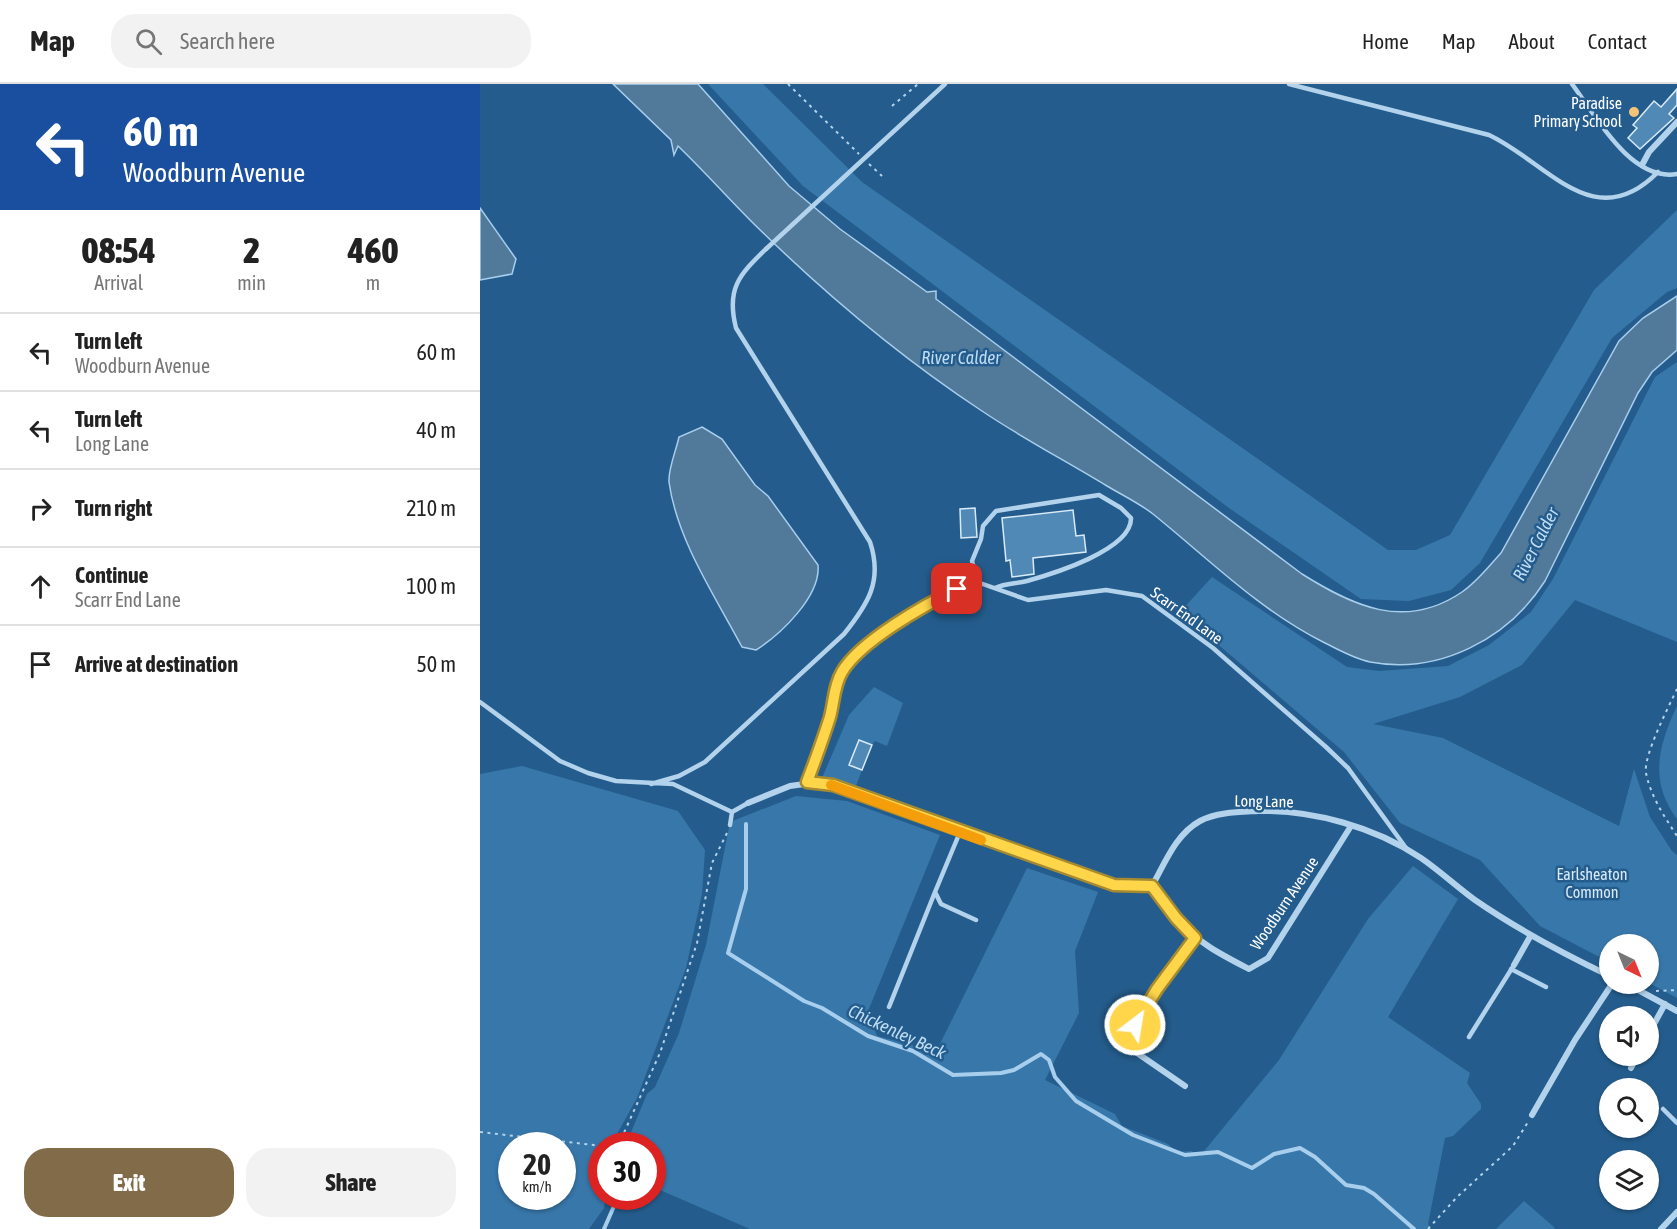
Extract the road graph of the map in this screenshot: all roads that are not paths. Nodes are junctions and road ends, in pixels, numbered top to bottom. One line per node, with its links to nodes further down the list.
1 (945, 84): 12 (lane, bridge)
2 (1289, 84): 6 (lane)
3 (1572, 84): 5 (lane)
4 (1677, 122): 5 (street)
5 (1642, 165): 6 (lane)
6 (1658, 172): 7 (lane)
7 (1677, 174)
8 (977, 582): 9 (lane, Scarr End Lane); 9 (lane); 11 (lane)
9 (995, 589): 18 (lane, Scarr End Lane)
10 (480, 702): 12 (lane)
11 (807, 782): 13 (street); 17 (street)
12 (651, 784): 14 (lane)
13 (748, 803): 14 (lane)
14 (732, 812): 15 (lane)
15 (730, 825)
16 (1351, 826): 18 (street, Long Lane); 19 (street, Long Lane); 23 (street, Woodburn Avenue)
17 (960, 832): 19 (street); 20 (lane)
18 (1407, 851): 22 (street, Long Lane)
19 (1152, 886): 23 (street, Woodburn Avenue)
20 (935, 892): 21 (lane); 30 (lane)
21 (976, 920)
22 (1531, 935): 24 (street); 25 (street, Long Lane)
23 (1195, 938): 34 (street)
24 (1513, 967): 26 (lane); 33 (lane)
25 (1599, 970)
26 (1546, 987)
27 (1605, 994): 36 (street)
28 (1656, 994): 29 (street)
29 (1665, 1004): 31 (street); 32 (street)
30 (889, 1007)
31 (1677, 1011)
32 (1659, 1015)
33 (1469, 1037)
34 (1185, 1086)
35 (1664, 1110): 37 (lane)
36 (1532, 1115)
37 (1677, 1123)
38 (1677, 1212): 39 (street)
39 (1661, 1229)

